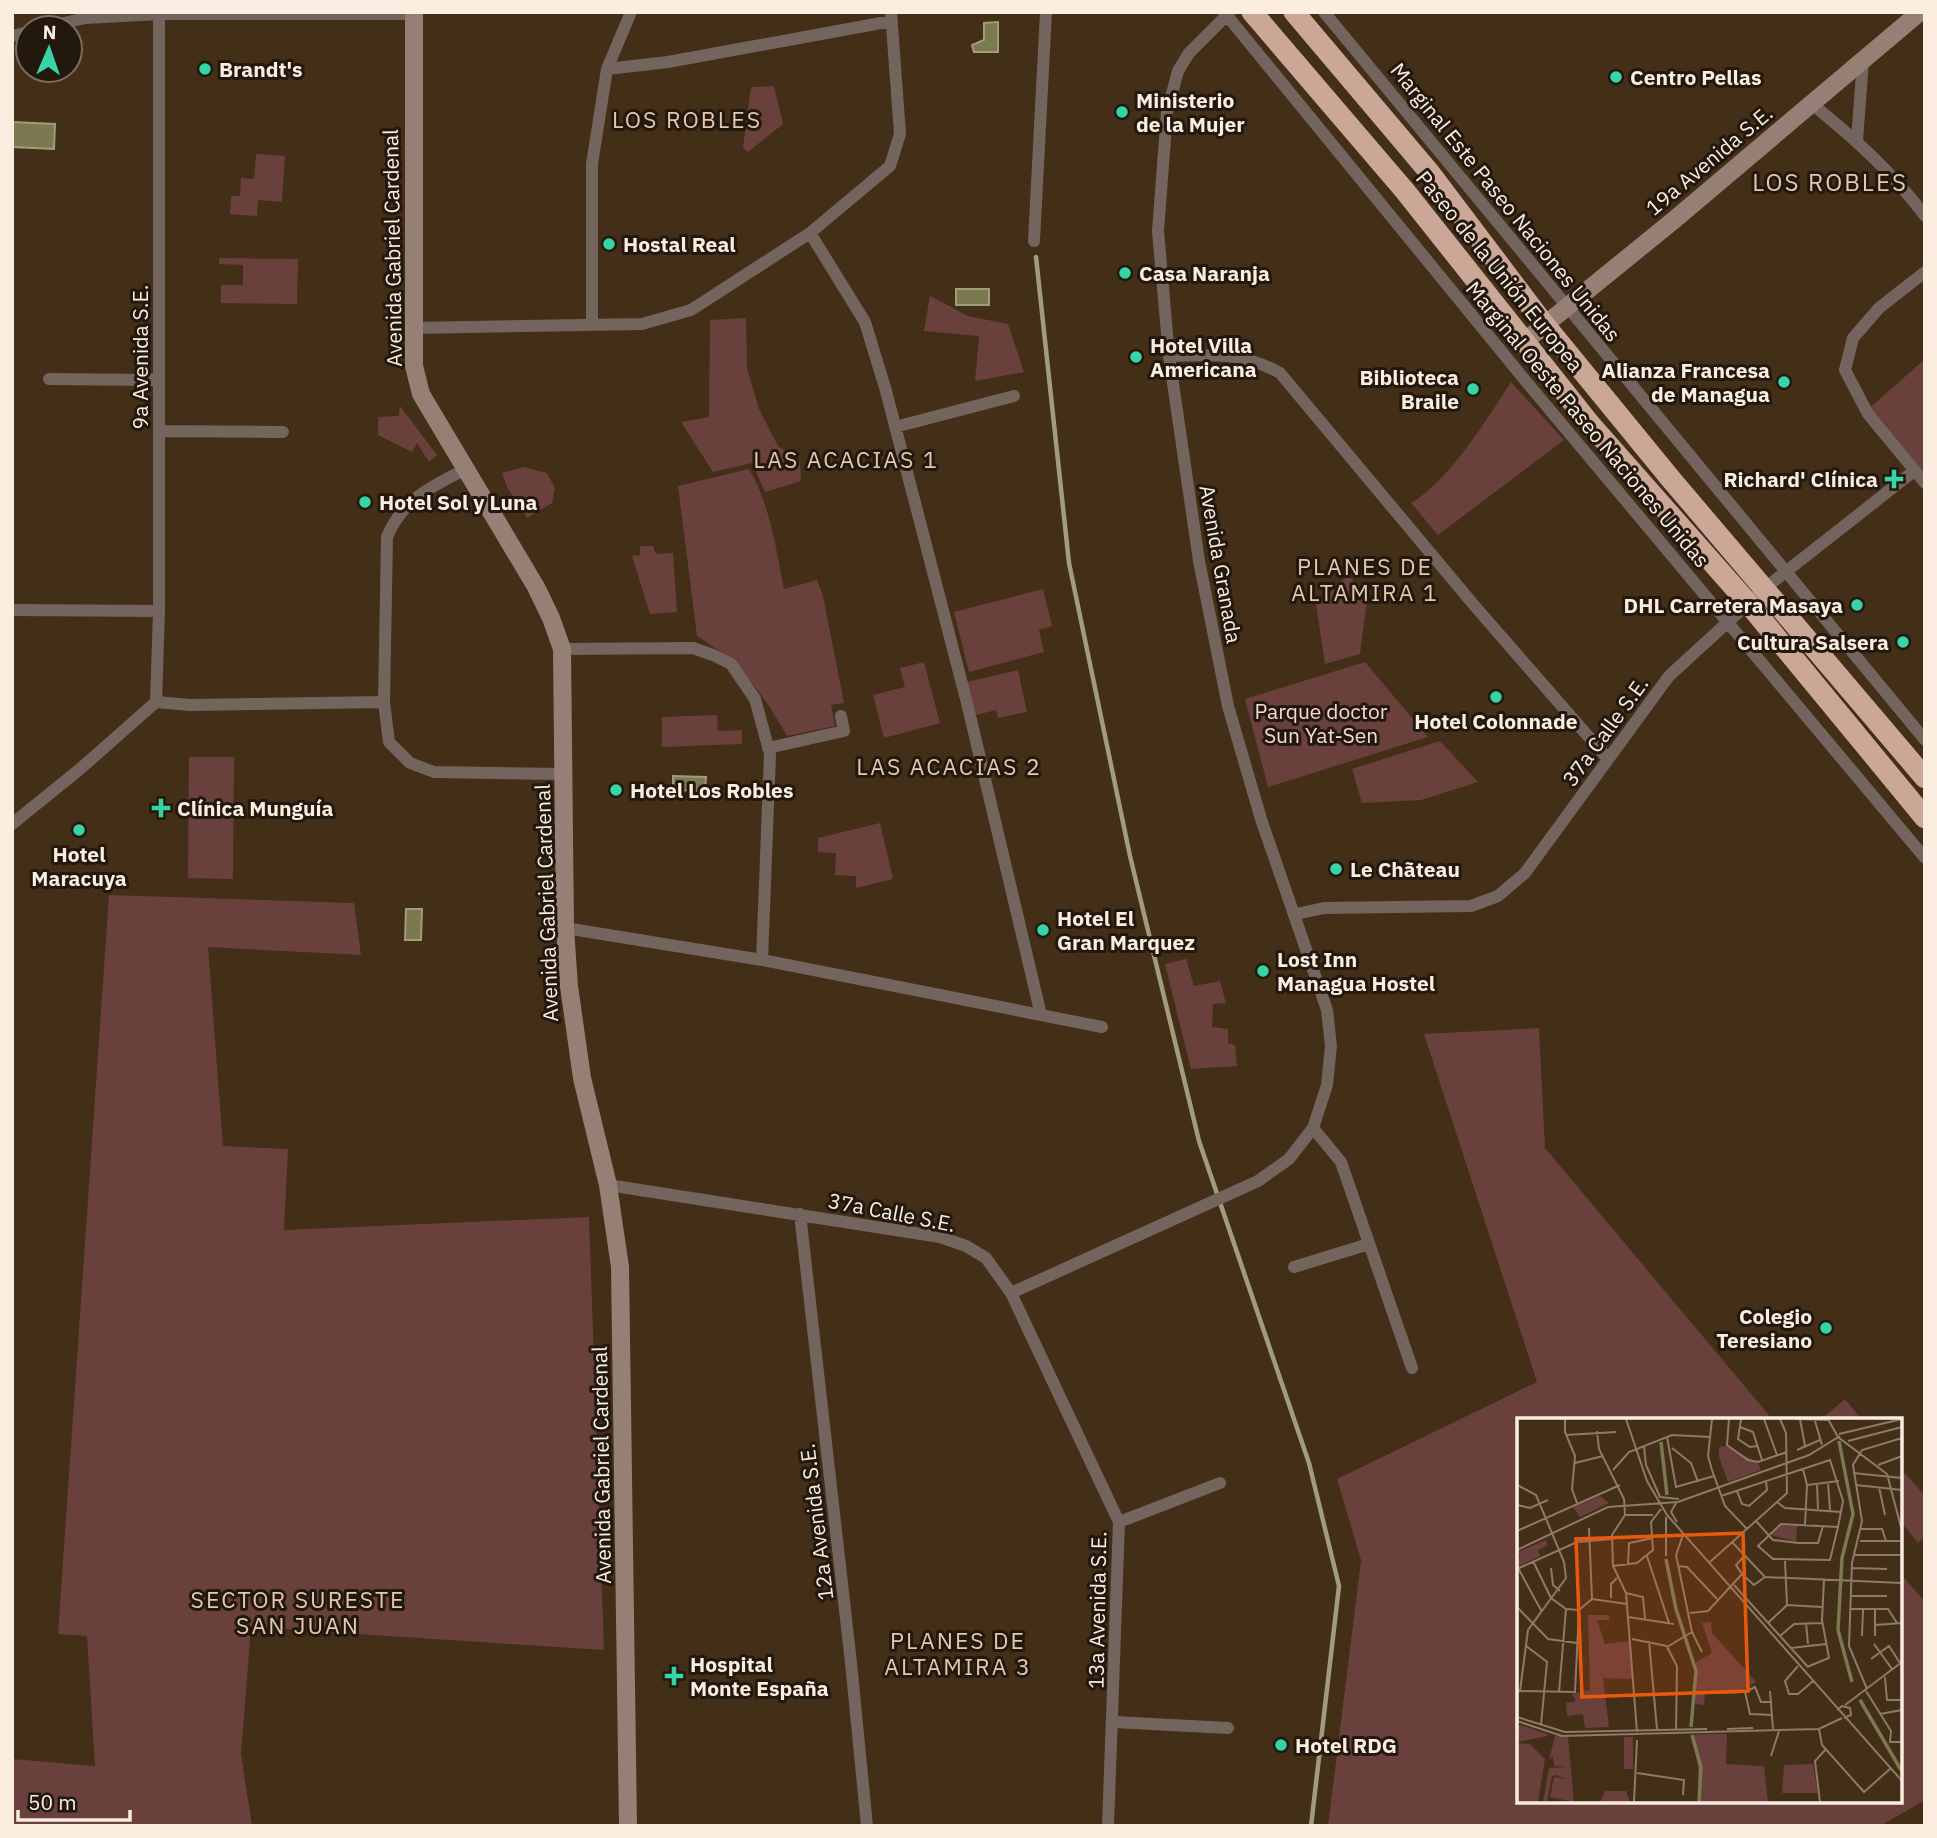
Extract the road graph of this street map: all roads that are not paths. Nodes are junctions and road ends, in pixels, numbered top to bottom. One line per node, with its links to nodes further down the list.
1 (631, 12): 13 (street)
2 (1046, 12): 18 (street)
3 (1252, 12): 24 (highway, Paseo de la Unión Europea)
4 (1294, 12): 21 (highway, Paseo de la Unión Europea)
5 (1324, 12): 20 (street, Marginal Este Paseo Naciones Unidas)
6 (1920, 12): 12 (street, 19a Avenida S.E.)
7 (159, 13): 8 (street); 11 (street); 26 (street, 9a Avenida S.E.)
8 (414, 13): 23 (street, Avenida Gabriel Cardenal)
9 (1227, 13): 25 (street, Avenida Granada); 39 (street, Marginal Oeste Paseo Naciones Unidas)
10 (892, 16): 13 (street); 17 (street)
11 (84, 18)
12 (1863, 61): 14 (street, 19a Avenida S.E.); 15 (street)
13 (607, 69): 22 (street)
14 (1812, 104): 15 (street); 20 (street, 19a Avenida S.E.)
15 (1857, 140): 16 (street)
16 (1925, 216)
17 (810, 233): 22 (street); 29 (street)
18 (1034, 241)
19 (1925, 272): 33 (street)
20 (1566, 307): 21 (street, 19a Avenida S.E.); 35 (street, Marginal Este Paseo Naciones Unidas)
21 (1544, 324): 24 (street, 19a Avenida S.E.); 36 (highway, Paseo de la Unión Europea)
22 (592, 325): 23 (street)
23 (413, 328): 32 (street, Avenida Gabriel Cardenal)
24 (1525, 341): 36 (highway, Paseo de la Unión Europea)
25 (1169, 356): 46 (street); 52 (street, Avenida Granada)
26 (159, 378): 27 (street); 30 (street, 9a Avenida S.E.)
27 (49, 379)
28 (1014, 396): 29 (street)
29 (895, 426): 55 (street)
30 (159, 431): 31 (street); 38 (street, 9a Avenida S.E.)
31 (283, 432)
32 (466, 469): 40 (street, Avenida Gabriel Cardenal); 42 (street)
33 (1914, 471): 34 (street); 35 (street, 37a Calle S.E.)
34 (1925, 483)
35 (1785, 572): 36 (street, 37a Calle S.E.); 44 (street, Marginal Este Paseo Naciones Unidas)
36 (1756, 596): 39 (street, 37a Calle S.E.); 48 (highway, Paseo de la Unión Europea); 49 (highway, Paseo de la Unión Europea)
37 (12, 610): 38 (street)
38 (159, 611): 41 (street, 9a Avenida S.E.)
39 (1727, 622): 46 (street, 37a Calle S.E.); 51 (street, Marginal Oeste Paseo Naciones Unidas)
40 (562, 649): 45 (street); 47 (street, Avenida Gabriel Cardenal)
41 (156, 702): 42 (street); 50 (street)
42 (384, 702): 47 (street)
43 (841, 716): 45 (street)
44 (1925, 740)
45 (768, 748): 54 (street)
46 (1608, 759): 52 (street, 37a Calle S.E.)
47 (563, 774): 53 (street, Avenida Gabriel Cardenal)
48 (1925, 778)
49 (1925, 818)
50 (12, 824)
51 (1925, 858)
52 (1296, 914): 57 (street, Avenida Granada)
53 (565, 928): 54 (street); 58 (street, Avenida Gabriel Cardenal)
54 (762, 960): 55 (street)
55 (1041, 1015): 56 (street)
56 (1102, 1027)
57 (1313, 1128): 60 (street); 62 (street)
58 (608, 1185): 59 (street, 37a Calle S.E.); 68 (street, Avenida Gabriel Cardenal)
59 (800, 1214): 62 (street, 37a Calle S.E.); 69 (street, 12a Avenida S.E.)
60 (1369, 1244): 61 (street); 63 (street)
61 (1294, 1267)
62 (1011, 1293): 65 (street, 13a Avenida S.E.)
63 (1412, 1368)
64 (1220, 1483): 65 (street)
65 (1119, 1522): 66 (street, 13a Avenida S.E.)
66 (1114, 1722): 67 (street); 70 (street, 13a Avenida S.E.)
67 (1228, 1728)
68 (628, 1826)
69 (867, 1826)
70 (1108, 1826)

